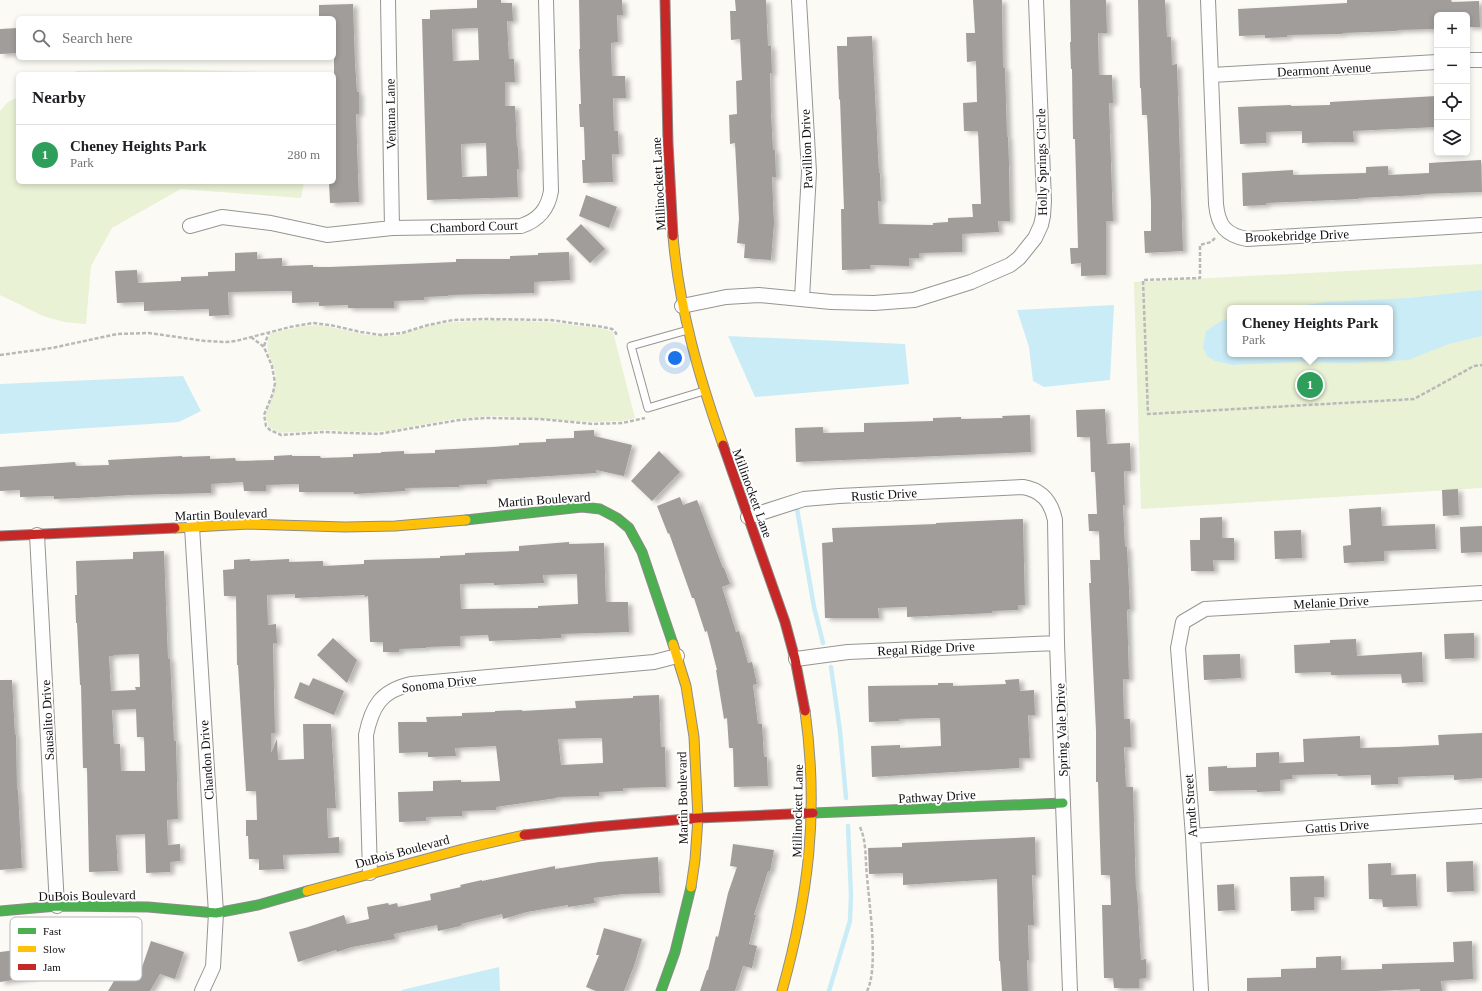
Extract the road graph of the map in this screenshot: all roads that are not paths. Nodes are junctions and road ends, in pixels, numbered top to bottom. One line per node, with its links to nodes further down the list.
1 (388, 0): 13 (street, Ventana Lane)
2 (546, 0): 13 (street, Chambord Court)
3 (664, 0): 15 (street, Millinockett Lane)
4 (799, 0): 14 (street, Pavillion Drive)
5 (1036, 0): 14 (street, Holly Springs Circle)
6 (1208, 0): 10 (street)
7 (1470, 60): 8 (street)
8 (1482, 60)
9 (1434, 62): 10 (street, Dearmont Avenue)
10 (1212, 75): 11 (street, Brookebridge Drive)
11 (1482, 225)
12 (190, 226): 13 (street, Chambord Court)
13 (392, 228)
14 (802, 298): 15 (street, Holly Springs Circle)
15 (682, 306): 16 (street, Millinockett Lane)
16 (688, 330): 17 (street, Millinockett Lane); 17 (lane)
17 (704, 391): 19 (street, Millinockett Lane)
18 (1022, 487): 19 (street, Rustic Drive); 25 (street, Spring Vale Drive)
19 (748, 517): 27 (street, Millinockett Lane)
20 (192, 527): 21 (street, Martin Boulevard); 26 (street, Martin Boulevard); 36 (street, Chandon Drive)
21 (37, 535): 22 (street, Martin Boulevard); 34 (street, Sausalito Drive)
22 (0, 536)
23 (1482, 593): 24 (street, Melanie Drive)
24 (1183, 622): 32 (street, Arndt Street)
25 (1057, 643): 27 (street, Regal Ridge Drive); 28 (street, Spring Vale Drive)
26 (677, 656): 31 (street, Martin Boulevard); 33 (street, Sonoma Drive)
27 (796, 659): 29 (street, Millinockett Lane)
28 (1063, 803): 29 (street, Pathway Drive); 40 (street, Spring Vale Drive)
29 (812, 814): 31 (street, DuBois Boulevard); 39 (street, Millinockett Lane)
30 (1482, 816): 32 (street, Gattis Drive)
31 (698, 818): 33 (street, DuBois Boulevard); 38 (street, Martin Boulevard)
32 (1193, 836): 41 (street, Arndt Street)
33 (370, 873): 36 (street, DuBois Boulevard)
34 (57, 906): 35 (street, DuBois Boulevard); 36 (street, DuBois Boulevard)
35 (0, 911)
36 (216, 913): 37 (street, Chandon Drive)
37 (202, 991)
38 (661, 991)
39 (782, 991)
40 (1070, 991)
41 (1201, 991)

